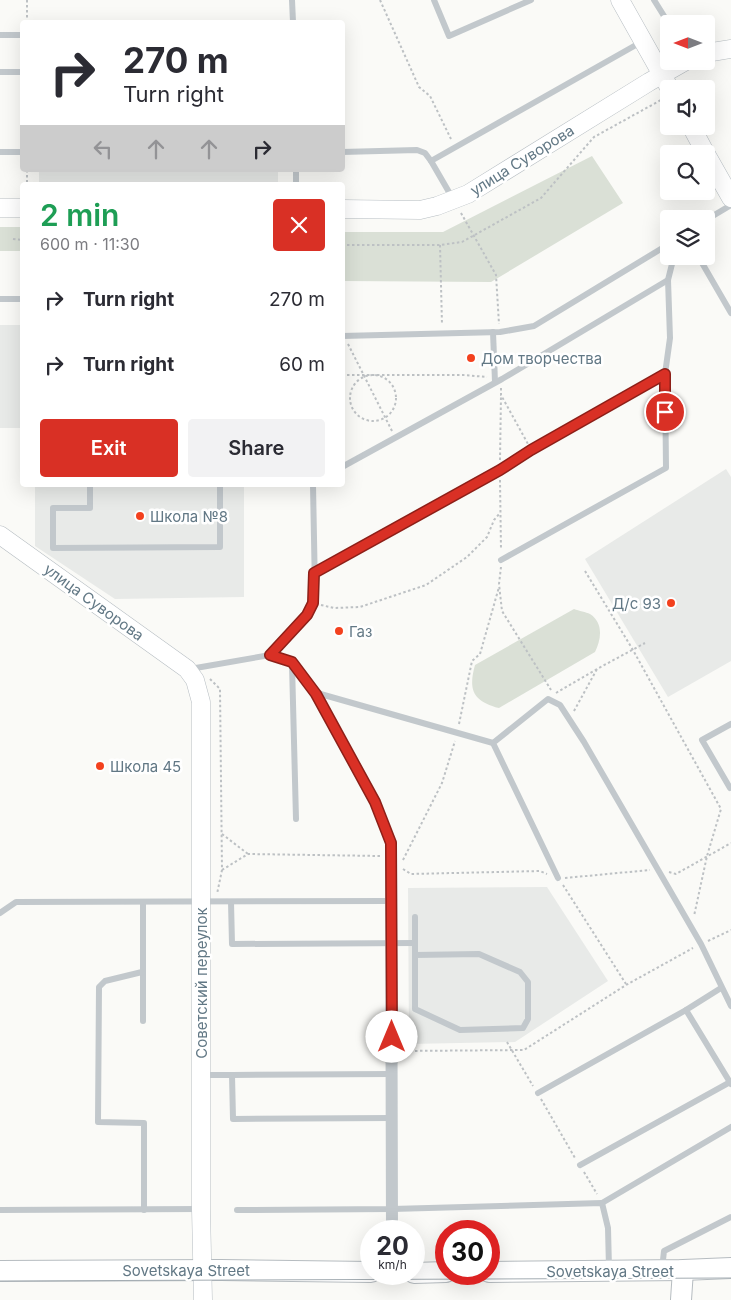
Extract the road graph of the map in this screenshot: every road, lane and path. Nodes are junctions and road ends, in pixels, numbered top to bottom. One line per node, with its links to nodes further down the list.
1 (27, 0): 9 (path)
2 (292, 0): 10 (lane)
3 (380, 0): 23 (path)
4 (434, 0): 5 (lane)
5 (531, 0)
6 (620, 0): 13 (street)
7 (654, 0): 8 (lane)
8 (663, 15)
9 (27, 20)
10 (292, 20)
11 (0, 35): 12 (lane)
12 (20, 35)
13 (643, 41): 19 (street); 23 (lane)
14 (731, 49): 15 (street)
15 (715, 52)
16 (679, 70): 20 (street, улица Суворова)
17 (0, 72): 18 (lane)
18 (20, 72)
19 (662, 80)
20 (671, 80)
21 (660, 90): 30 (street, улица Суворова)
22 (660, 91): 36 (path)
23 (454, 147): 27 (lane)
24 (0, 152): 25 (lane)
25 (20, 152)
26 (345, 152): 27 (lane)
27 (431, 161): 30 (lane)
28 (715, 170): 29 (street)
29 (731, 198)
30 (453, 200): 34 (street, улица Суворова); 36 (path)
31 (731, 205): 35 (lane)
32 (0, 208): 33 (street)
33 (20, 208)
34 (345, 210)
35 (715, 215)
36 (475, 236): 40 (path); 48 (path)
37 (13, 238): 38 (path)
38 (20, 240)
39 (345, 245): 40 (path)
40 (440, 245): 49 (path)
41 (660, 249): 48 (lane)
42 (672, 265): 44 (lane)
43 (703, 265): 47 (lane)
44 (668, 280): 52 (lane); 56 (lane)
45 (0, 299): 46 (lane)
46 (20, 299)
47 (731, 313)
48 (497, 332): 49 (lane); 56 (lane)
49 (442, 333): 50 (lane)
50 (345, 336)
51 (345, 340): 55 (path)
52 (665, 374): 59 (lane); 66 (lane)
53 (345, 375): 55 (path)
54 (373, 375): 55 (path); 56 (path); 57 (path)
55 (363, 376): 57 (path); 57 (path)
56 (497, 380): 58 (lane); 59 (path)
57 (385, 417): 58 (path)
58 (395, 437): 60 (lane)
59 (531, 450): 68 (lane)
60 (345, 464)
61 (90, 487): 62 (lane)
62 (220, 487)
63 (313, 487): 68 (lane)
64 (500, 513): 69 (path)
65 (0, 535): 74 (street, улица Суворова)
66 (502, 560)
67 (585, 572): 71 (path)
68 (314, 573): 69 (lane)
69 (313, 603): 72 (lane)
70 (645, 643): 71 (path)
71 (633, 650): 75 (path); 87 (path)
72 (270, 655): 73 (lane); 74 (lane)
73 (292, 662): 76 (lane); 82 (lane)
74 (193, 668): 83 (path); 92 (street, Советский переулок)
75 (597, 669): 77 (path); 78 (path)
76 (316, 694): 80 (lane); 84 (lane)
77 (554, 695)
78 (570, 720): 80 (lane); 88 (lane)
79 (731, 724): 81 (lane)
80 (493, 744): 89 (lane)
81 (731, 787)
82 (296, 820)
83 (222, 834): 86 (path); 92 (path)
84 (391, 843): 90 (street)
85 (731, 843): 87 (path)
86 (248, 854)
87 (707, 856): 88 (path); 96 (path)
88 (658, 870): 89 (path); 96 (lane)
89 (558, 878): 103 (path)
90 (391, 901): 93 (lane); 99 (street)
91 (142, 902): 92 (lane); 94 (lane); 102 (lane)
92 (208, 902): 93 (lane); 112 (street, Советский переулок)
93 (231, 902): 99 (lane)
94 (0, 914)
95 (414, 917): 98 (lane)
96 (692, 928): 100 (lane)
97 (731, 930): 100 (path)
98 (415, 943): 99 (lane); 101 (lane)
99 (391, 944): 111 (street)
100 (701, 944): 103 (path); 104 (lane)
101 (415, 954): 101 (lane)
102 (142, 972): 107 (lane); 123 (lane)
103 (626, 985): 110 (path)
104 (721, 988): 105 (lane); 106 (lane)
105 (731, 1006)
106 (686, 1010): 114 (lane); 115 (lane)
107 (142, 1022)
108 (507, 1042): 110 (path)
109 (404, 1051): 110 (path)
110 (512, 1051): 115 (path)
111 (392, 1074): 113 (lane); 116 (street)
112 (202, 1075): 113 (lane); 120 (street, Советский переулок)
113 (232, 1075): 116 (lane)
114 (730, 1083): 118 (lane)
115 (538, 1093): 118 (path)
116 (392, 1118): 121 (street)
117 (731, 1128): 119 (lane)
118 (580, 1165): 119 (path)
119 (602, 1203): 121 (lane); 130 (lane)
120 (201, 1209): 123 (lane); 129 (street, Советский переулок)
121 (392, 1209): 124 (lane); 126 (street)
122 (0, 1210): 123 (lane)
123 (144, 1210)
124 (237, 1210)
125 (731, 1216): 131 (lane)
126 (392, 1220)
127 (731, 1268): 132 (main road, Sovetskaya Street)
128 (0, 1270): 129 (main road, Sovetskaya Street)
129 (201, 1270): 133 (main road, Sovetskaya Street); 135 (street, Советский переулок)
130 (609, 1270): 131 (main road, Sovetskaya Street); 134 (main road, Sovetskaya Street)
131 (662, 1270): 132 (main road, Sovetskaya Street)
132 (682, 1270): 136 (main road)
133 (360, 1272)
134 (500, 1272)
135 (203, 1300)
136 (681, 1300)

